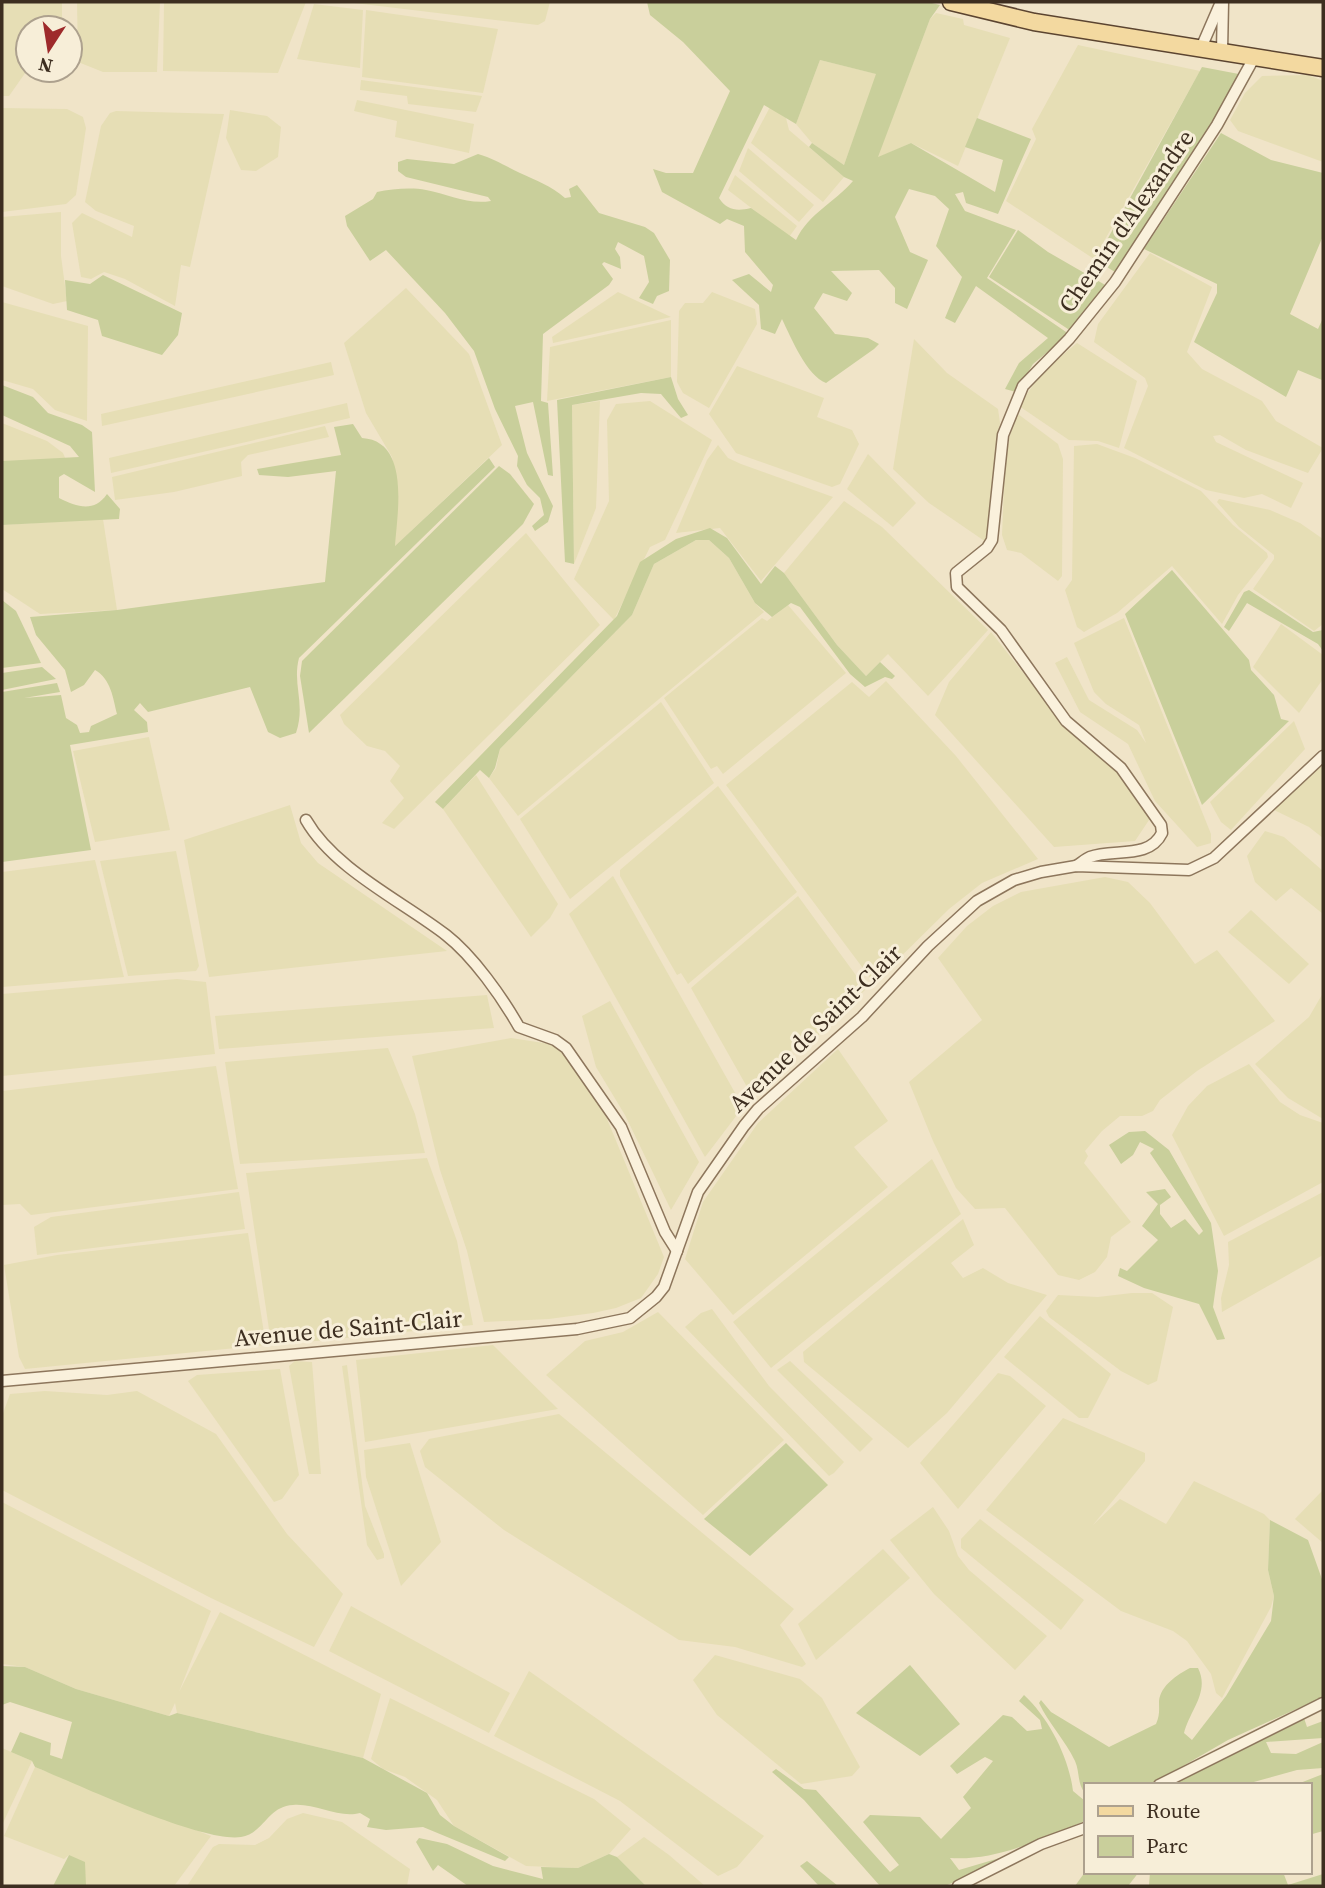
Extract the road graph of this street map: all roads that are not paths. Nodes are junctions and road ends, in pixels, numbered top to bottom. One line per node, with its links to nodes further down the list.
1 (951, 2): 3 (main road)
2 (1222, 2): 3 (street); 4 (street)
3 (1201, 48): 4 (main road)
4 (1222, 51): 5 (main road)
5 (1255, 56): 6 (main road); 9 (street, Chemin d'Alexandre)
6 (1323, 68)
7 (1323, 756): 9 (street, Avenue de Saint-Clair)
8 (306, 820): 10 (street)
9 (1076, 866): 10 (street, Avenue de Saint-Clair)
10 (677, 1251): 11 (street, Avenue de Saint-Clair)
11 (2, 1381)
12 (1323, 1703): 13 (street)
13 (1163, 1783)
14 (1084, 1828): 15 (street)
15 (958, 1886)

